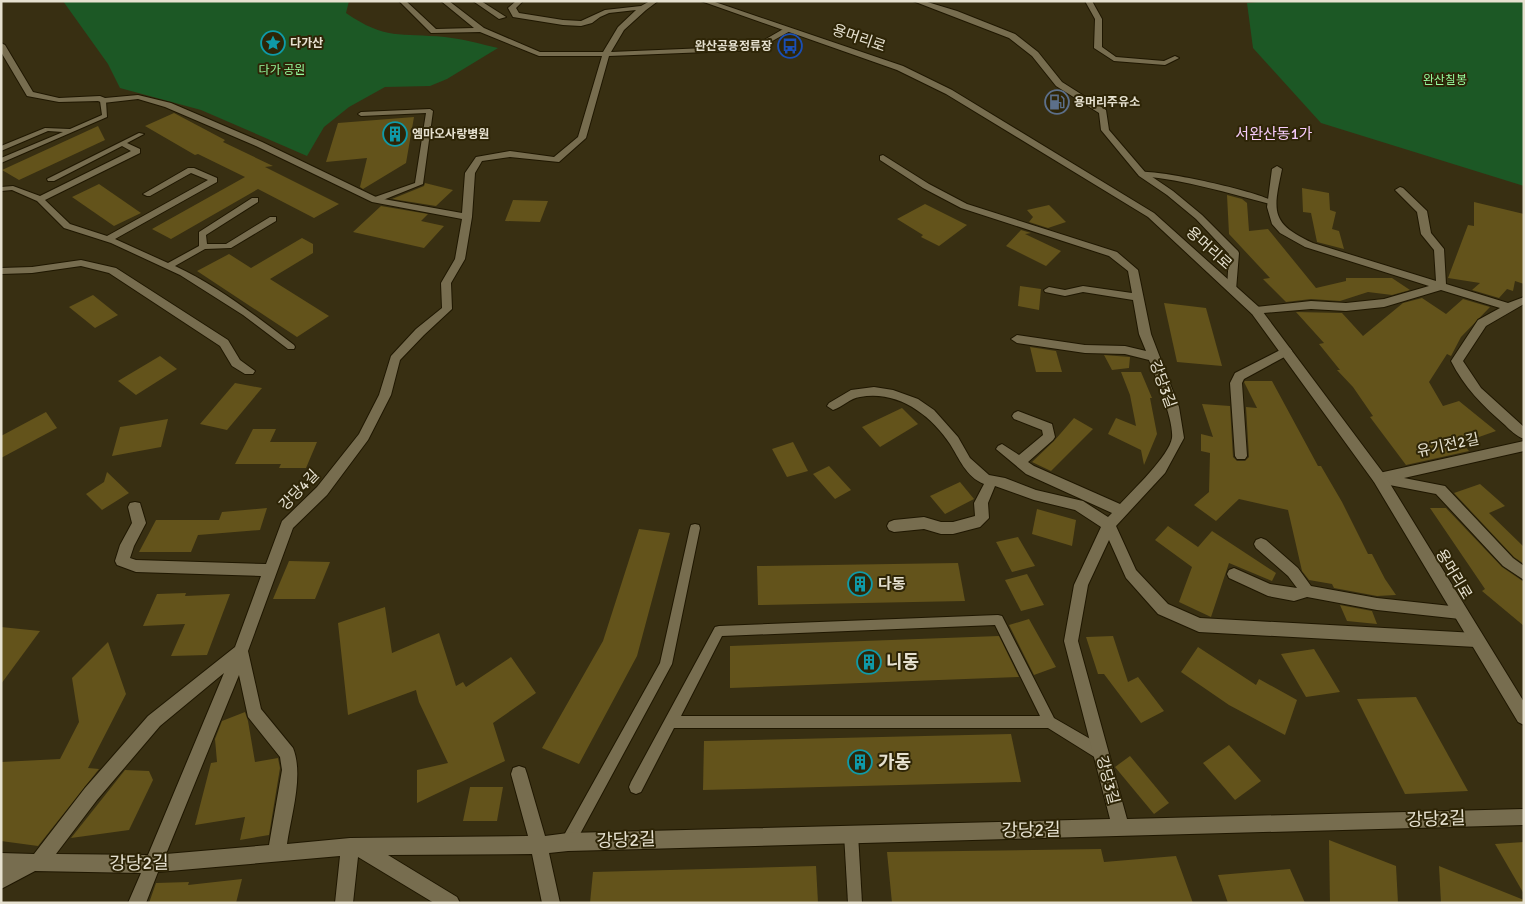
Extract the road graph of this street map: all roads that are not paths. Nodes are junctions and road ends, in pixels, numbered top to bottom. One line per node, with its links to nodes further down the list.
1 (402, 1): 11 (street)
2 (444, 1): 11 (street)
3 (476, 1): 10 (street)
4 (520, 1): 9 (street)
5 (655, 1): 9 (street)
6 (704, 1): 12 (street, 용머리로)
7 (916, 1): 25 (street)
8 (1088, 1): 15 (street)
9 (643, 8): 14 (street)
10 (502, 17)
11 (481, 30): 14 (street)
12 (788, 30): 14 (street); 41 (street, 용머리로)
13 (1, 45): 16 (street)
14 (606, 54): 34 (street)
15 (1175, 58)
16 (103, 101): 18 (lane); 32 (street)
17 (361, 114): 32 (lane)
18 (72, 130): 21 (lane); 23 (lane)
19 (141, 134): 20 (lane)
20 (123, 144): 26 (lane); 30 (lane)
21 (1, 148)
22 (883, 158): 43 (street, 강당3길)
23 (1, 161)
24 (1276, 169): 33 (street)
25 (1142, 174): 33 (lane); 41 (street)
26 (51, 178)
27 (1, 189): 30 (lane)
28 (1400, 190): 40 (street)
29 (147, 194): 36 (lane)
30 (40, 199): 36 (lane)
31 (255, 200): 37 (lane)
32 (375, 200): 34 (street)
33 (1270, 202): 40 (street)
34 (467, 217): 67 (street, 강당4길)
35 (273, 219): 37 (lane)
36 (108, 239): 38 (lane)
37 (203, 247): 38 (lane)
38 (168, 266): 48 (lane)
39 (1, 271): 51 (street)
40 (1441, 286): 45 (street); 46 (street)
41 (1232, 288): 46 (street, 용머리로)
42 (1049, 290): 43 (street)
43 (1137, 297): 50 (street, 강당3길)
44 (1524, 300): 45 (street)
45 (1509, 307): 54 (street)
46 (1256, 311): 49 (street, 용머리로)
47 (1017, 339): 50 (street)
48 (291, 347)
49 (1286, 351): 57 (street); 59 (street, 용머리로)
50 (1153, 357): 62 (street, 강당3길)
51 (249, 371)
52 (833, 406): 60 (street)
53 (1018, 416): 58 (street)
54 (1524, 434)
55 (1524, 446): 59 (street, 유기전2길)
56 (1002, 449): 58 (street)
57 (1241, 456)
58 (1020, 462): 62 (street)
59 (1379, 478): 69 (street); 71 (street, 용머리로)
60 (992, 480): 63 (street); 64 (street)
61 (135, 507): 67 (street)
62 (1122, 511): 63 (street, 강당3길)
63 (1109, 525): 72 (street); 77 (street, 강당3길)
64 (894, 526)
65 (695, 528): 83 (lane)
66 (1261, 544): 70 (street)
67 (271, 570): 73 (street, 강당4길)
68 (1234, 574): 70 (street)
69 (1524, 574)
70 (1307, 591): 71 (street)
71 (1460, 613): 72 (street, 용머리로)
72 (1476, 640): 74 (street, 용머리로)
73 (241, 651): 86 (street); 88 (street); 89 (street, 강당4길)
74 (1524, 717)
75 (670, 722): 76 (lane); 76 (lane); 79 (lane)
76 (1050, 722): 77 (lane)
77 (1101, 752): 81 (street, 강당3길)
78 (519, 774): 84 (street)
79 (636, 787)
80 (1524, 817): 81 (street, 강당2길)
81 (1121, 828): 82 (street, 강당2길)
82 (851, 834): 83 (street, 강당2길); 95 (lane)
83 (568, 842): 84 (street, 강당2길)
84 (539, 845): 85 (street, 강당2길); 94 (street)
85 (354, 848): 86 (street, 강당2길); 92 (street); 93 (street)
86 (277, 852): 89 (street, 강당2길)
87 (1, 862): 88 (street, 강당2길)
88 (36, 862): 89 (street, 강당2길); 90 (street)
89 (154, 864): 91 (street, 강당4길)
90 (1, 880)
91 (137, 903)
92 (344, 903)
93 (451, 903)
94 (551, 903)
95 (855, 903)

